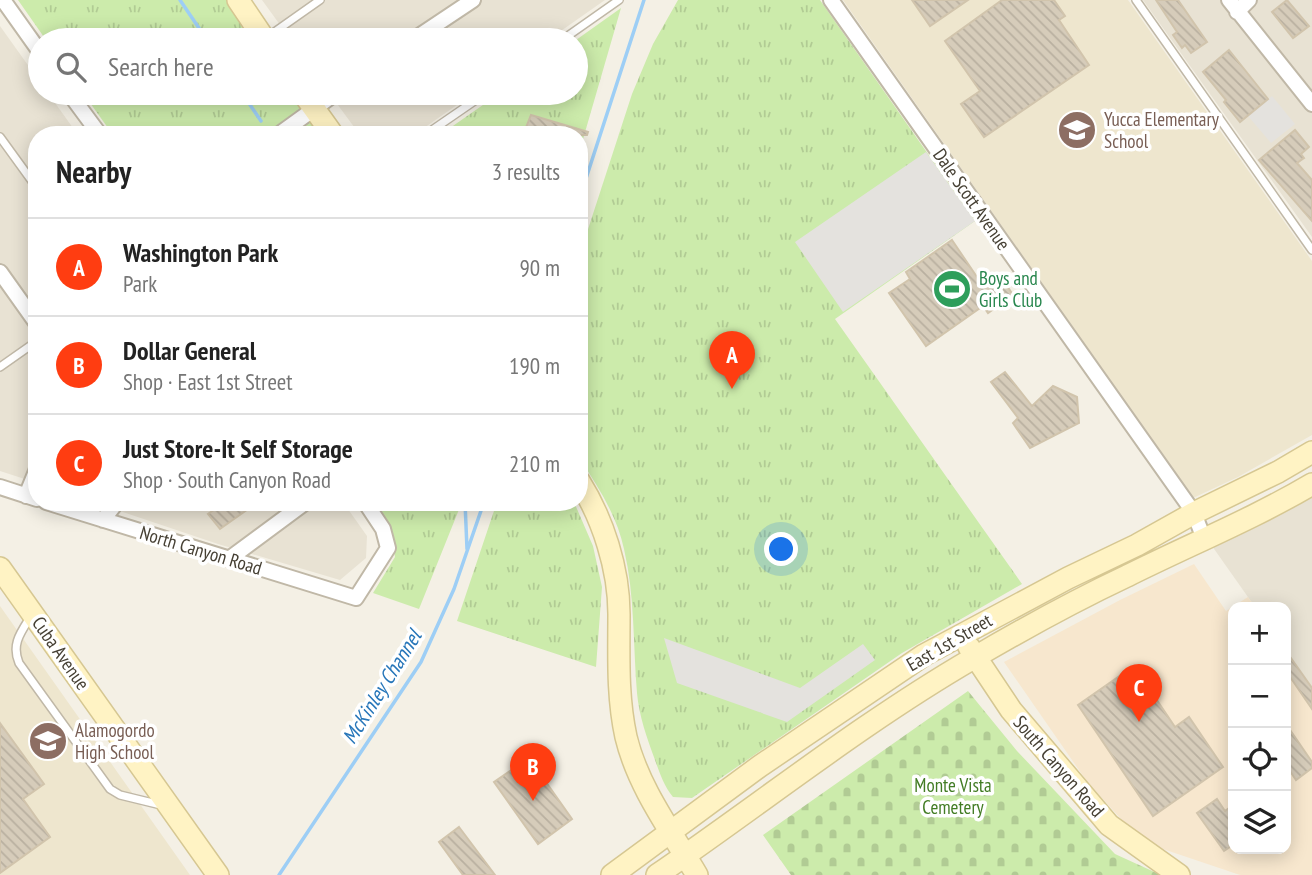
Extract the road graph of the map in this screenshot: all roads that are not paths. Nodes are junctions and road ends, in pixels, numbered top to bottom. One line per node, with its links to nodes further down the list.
1 (3, 0): 14 (street)
2 (238, 0): 10 (main road)
3 (320, 0): 11 (lane)
4 (472, 0): 12 (street)
5 (619, 0): 13 (lane)
6 (831, 0): 40 (street, Dale Scott Avenue)
7 (1136, 0): 26 (lane)
8 (1249, 0): 9 (street)
9 (1233, 6): 15 (street)
10 (257, 28)
11 (282, 28)
12 (431, 28)
13 (579, 28)
14 (28, 35)
15 (1312, 104)
16 (78, 105): 20 (street)
17 (304, 105): 21 (street)
18 (312, 105): 22 (main road)
19 (469, 105): 23 (lane)
20 (93, 126)
21 (286, 126)
22 (327, 126)
23 (438, 126)
24 (0, 137): 25 (lane)
25 (28, 176)
26 (1312, 250)
27 (0, 272): 28 (street)
28 (28, 311)
29 (28, 347): 30 (lane)
30 (0, 367)
31 (1312, 452): 40 (main road, East 1st Street)
32 (1312, 484): 42 (main road, East 1st Street)
33 (0, 487): 35 (street)
34 (588, 495): 49 (main road)
35 (28, 497)
36 (74, 511): 41 (street, North Canyon Road)
37 (110, 511): 41 (street)
38 (294, 511): 43 (street)
39 (371, 511): 43 (street, North Canyon Road)
40 (1194, 513): 42 (street, Dale Scott Avenue); 46 (main road, East 1st Street)
41 (103, 520): 43 (street, North Canyon Road)
42 (1204, 539): 47 (main road, East 1st Street)
43 (229, 559)
44 (1, 570): 45 (main road, Cuba Avenue)
45 (33, 613): 48 (main road, Cuba Avenue); 48 (lane)
46 (962, 634): 47 (main road, South Canyon Road); 49 (main road, East 1st Street)
47 (974, 658): 50 (main road, East 1st Street); 55 (main road, South Canyon Road)
48 (170, 806): 51 (main road, Cuba Avenue)
49 (671, 832): 50 (main road); 52 (main road, East 1st Street)
50 (685, 856): 53 (main road, East 1st Street); 54 (main road)
51 (218, 875)
52 (612, 875)
53 (657, 875)
54 (696, 875)
55 (1179, 875)

